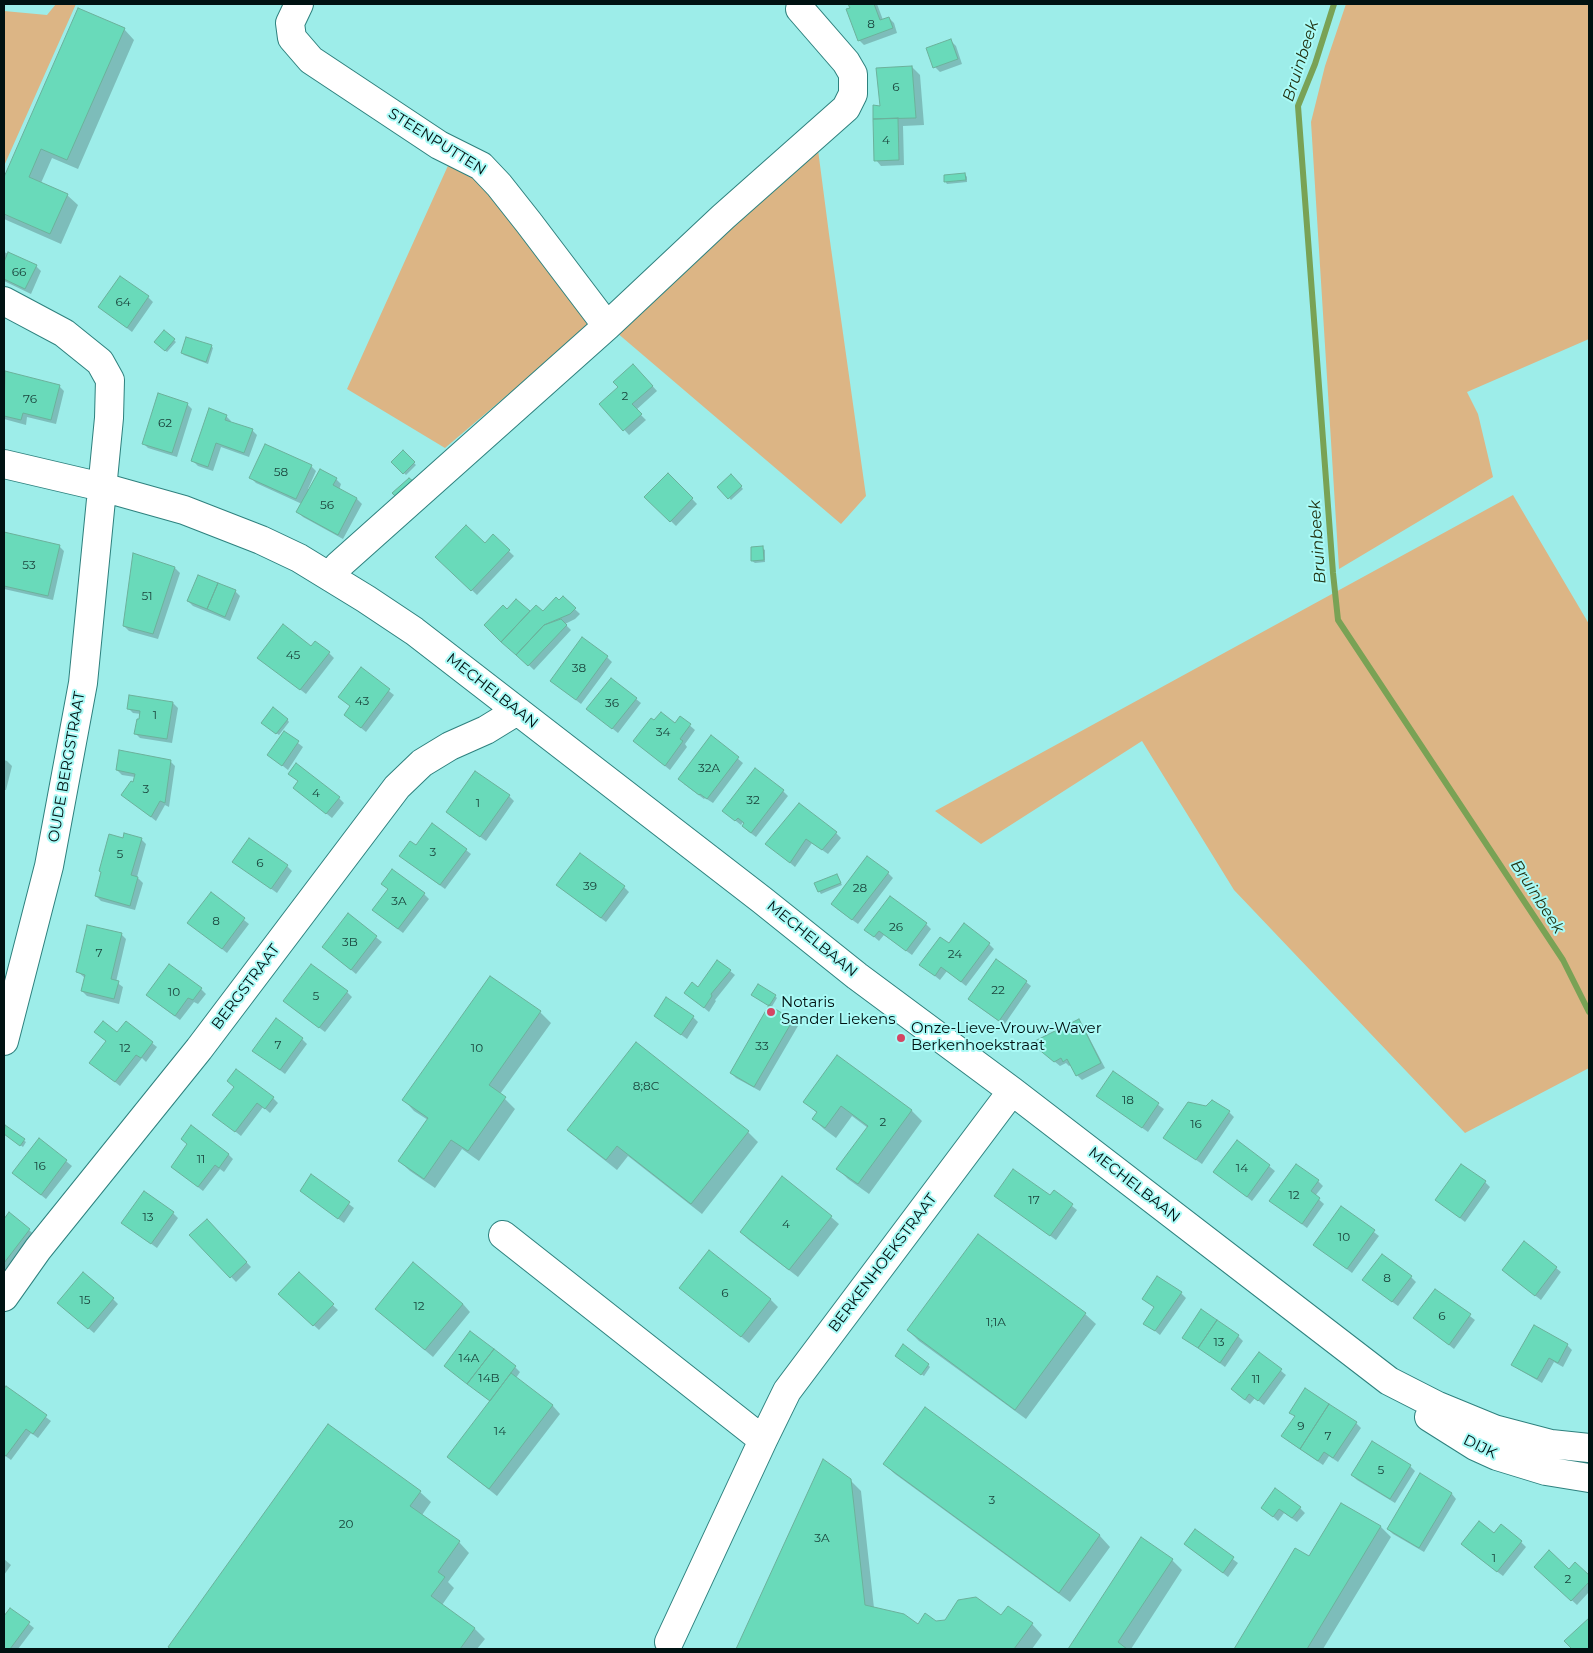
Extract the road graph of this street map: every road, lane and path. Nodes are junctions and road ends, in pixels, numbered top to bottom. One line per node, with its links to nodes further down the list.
1 (800, 9): 4 (street)
2 (294, 14): 4 (street, STEENPUTTEN)
3 (4, 301): 6 (street)
4 (607, 326): 7 (street)
5 (4, 464): 6 (street, MECHELBAAN)
6 (102, 488): 7 (street, MECHELBAAN); 9 (street, OUDE BERGSTRAAT)
7 (331, 577): 8 (street, MECHELBAAN)
8 (517, 711): 10 (street, MECHELBAAN); 12 (street, BERGSTRAAT)
9 (4, 1041)
10 (1012, 1091): 13 (street, MECHELBAAN); 14 (street, BERKENHOEKSTRAAT)
11 (503, 1235): 14 (street)
12 (4, 1296)
13 (1389, 1381): 15 (street, MECHELBAAN); 16 (street, DIJK)
14 (763, 1440): 17 (street, BERKENHOEKSTRAAT)
15 (1589, 1448)
16 (1589, 1478)
17 (669, 1642)

